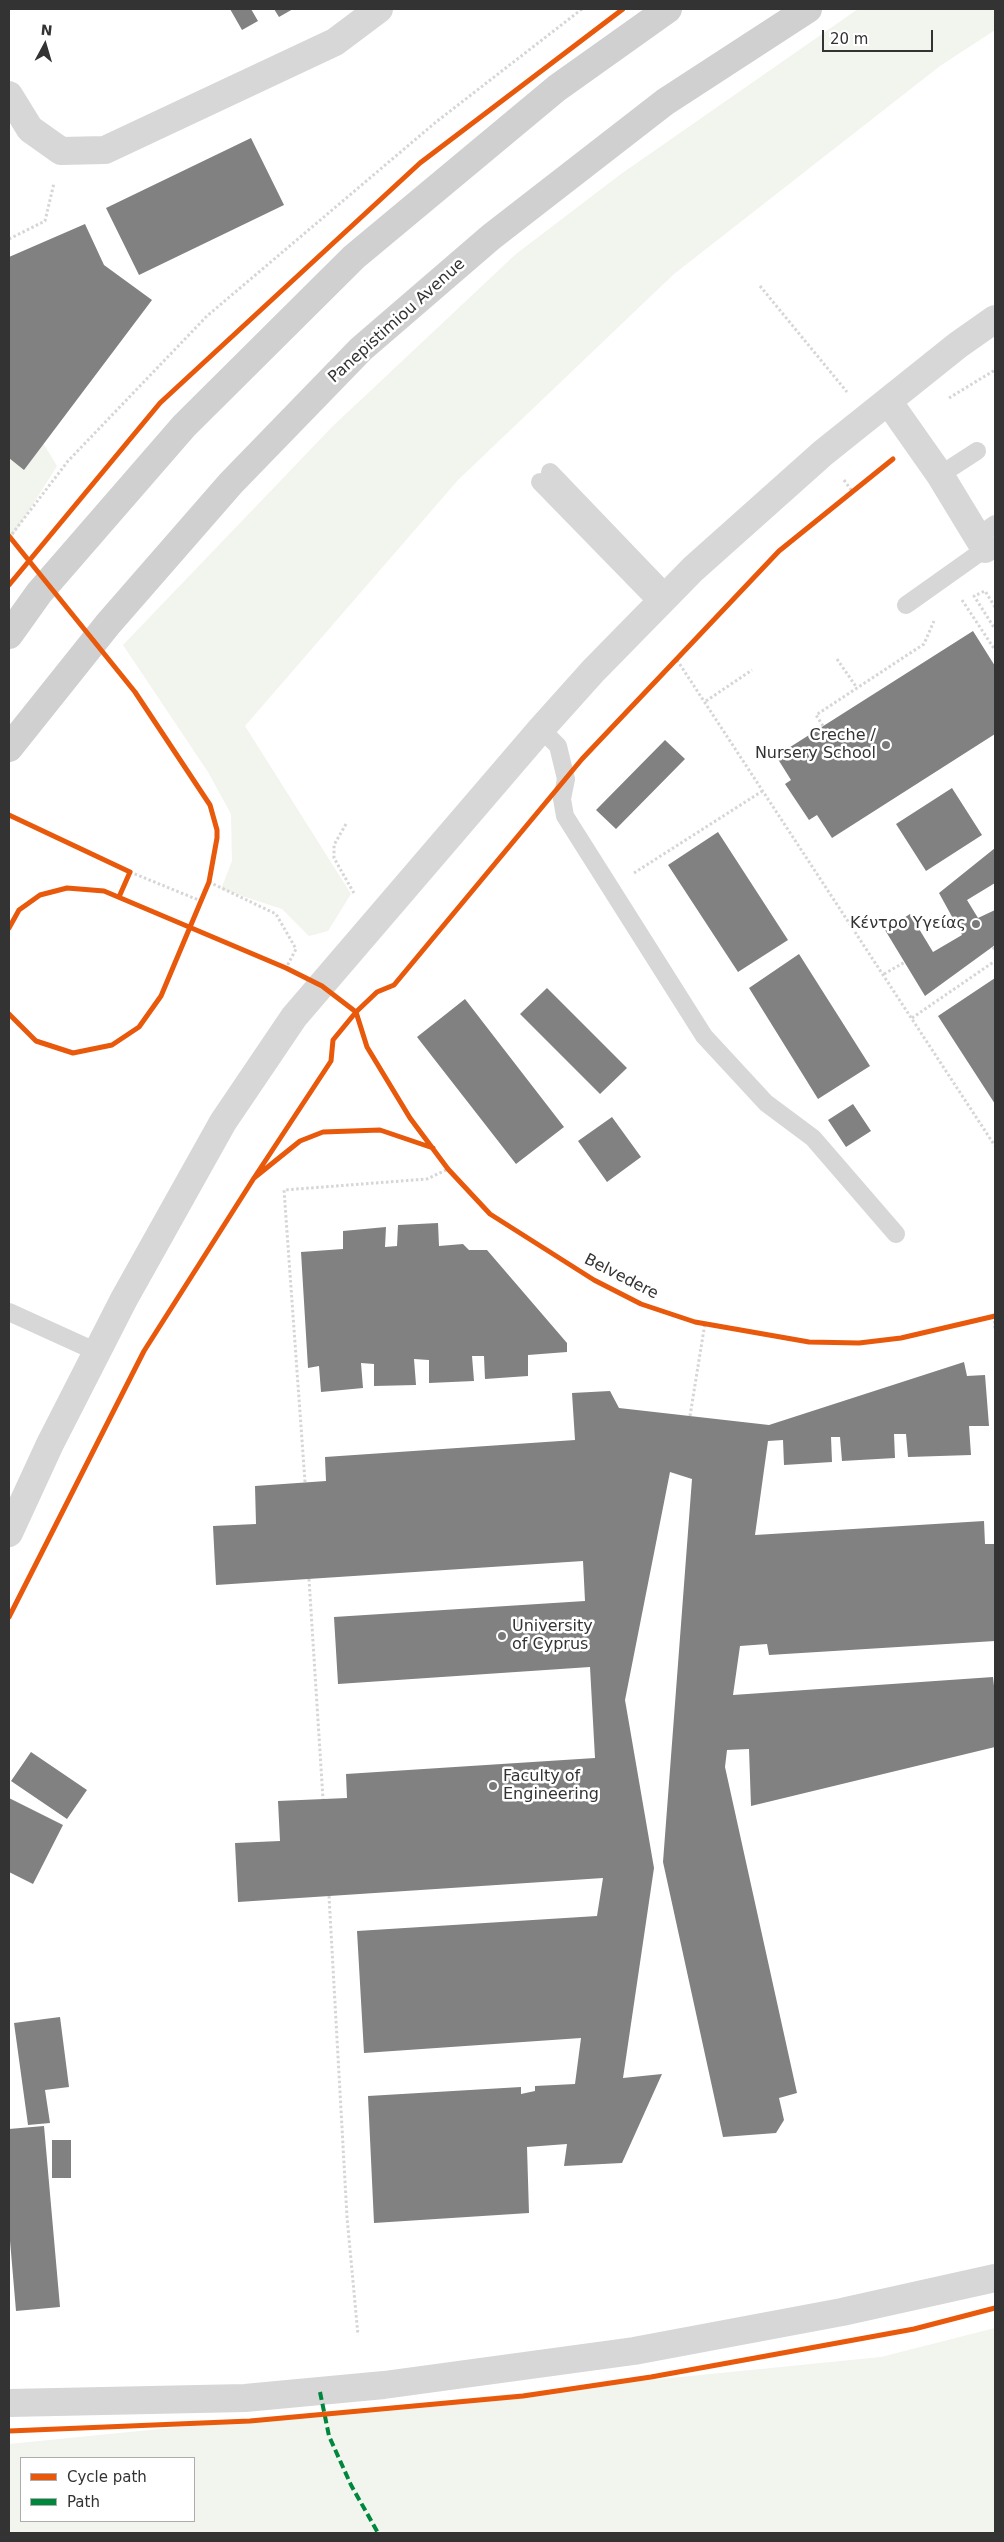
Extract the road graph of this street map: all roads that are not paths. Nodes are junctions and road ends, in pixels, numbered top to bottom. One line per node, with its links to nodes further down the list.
1 (379, 9): 4 (street)
2 (668, 9): 13 (main road)
3 (808, 9): 15 (main road, Panepistimiou Avenue)
4 (9, 95)
5 (995, 319): 6 (street)
6 (888, 401): 8 (street); 11 (street)
7 (977, 451): 8 (lane)
8 (940, 475): 10 (street)
9 (545, 477): 11 (lane)
10 (986, 537): 12 (lane)
11 (663, 599): 14 (street)
12 (906, 605)
13 (9, 635)
14 (541, 729): 16 (lane); 18 (street)
15 (9, 748)
16 (896, 1234)
17 (9, 1312): 18 (lane)
18 (97, 1352): 19 (street)
19 (9, 1533)
20 (995, 2278): 21 (street)
21 (9, 2403)

